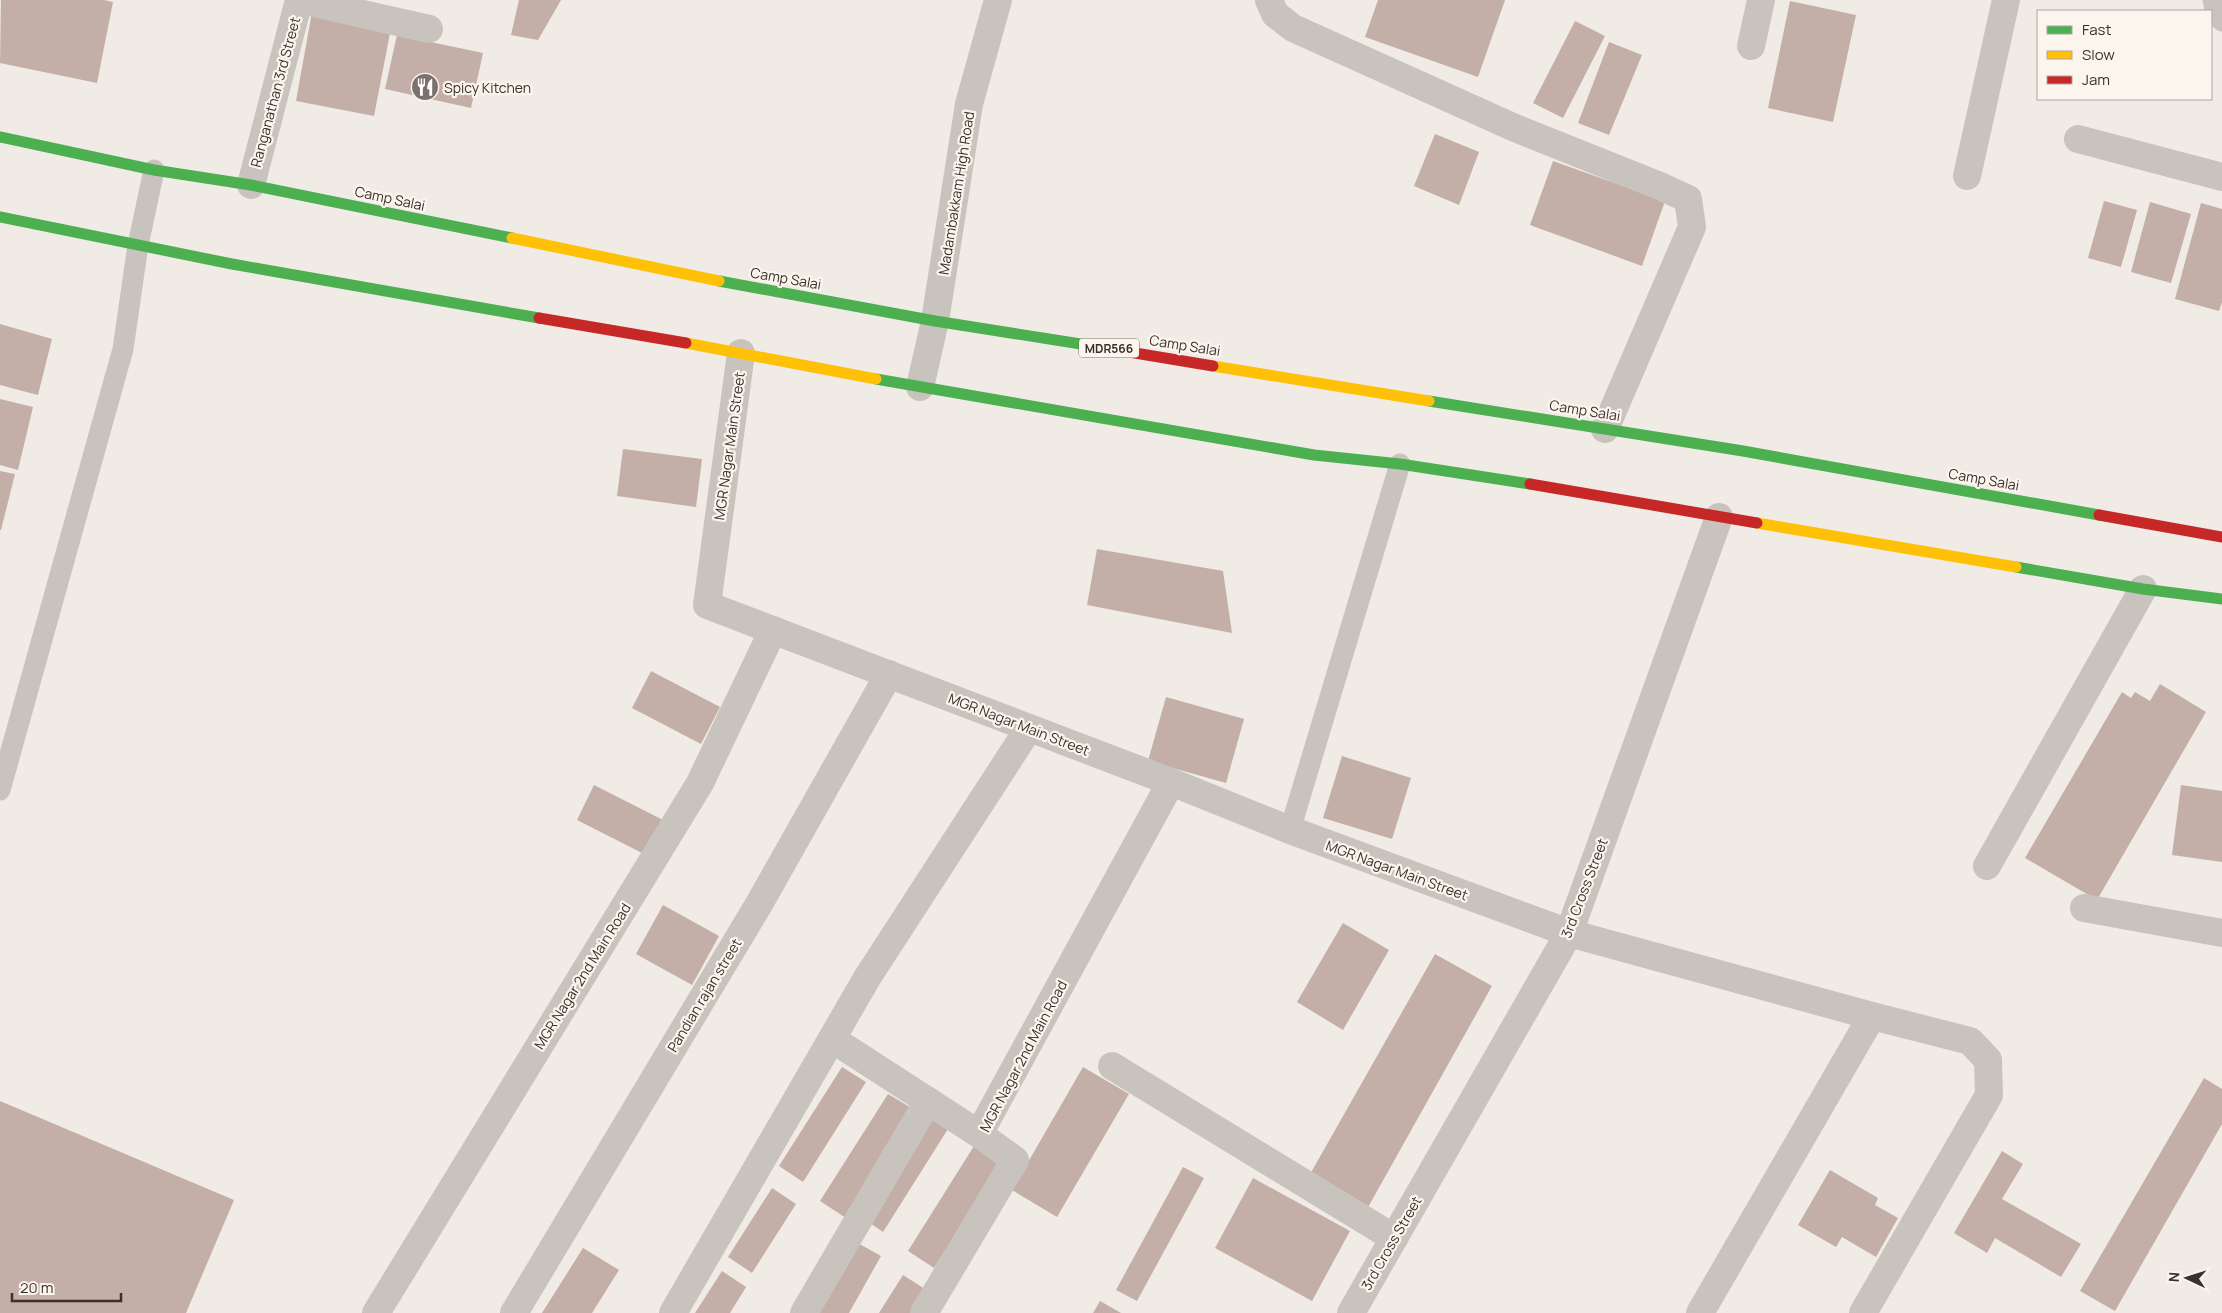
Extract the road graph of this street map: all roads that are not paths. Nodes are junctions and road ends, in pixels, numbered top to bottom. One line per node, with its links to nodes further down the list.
1 (300, 0): 8 (street); 15 (street, Ranganathan 3rd Street)
2 (998, 0): 18 (street, Madambakkam High Road)
3 (1269, 0): 21 (street)
4 (1761, 0): 9 (street)
5 (2006, 0): 13 (street)
6 (2214, 0): 7 (lane)
7 (2222, 21)
8 (429, 29)
9 (1750, 46)
10 (0, 137): 12 (main road, Camp Salai / MDR566)
11 (2078, 139): 14 (street)
12 (154, 170): 15 (main road, Camp Salai / MDR566); 17 (lane)
13 (1967, 176)
14 (2222, 177)
15 (251, 185): 18 (main road, Camp Salai / MDR566)
16 (0, 217): 17 (main road)
17 (138, 245): 19 (main road); 31 (lane)
18 (935, 321): 20 (street, Madambakkam High Road); 21 (main road, Camp Salai / MDR566)
19 (741, 353): 20 (main road); 27 (street, MGR Nagar Main Street)
20 (920, 387): 22 (main road)
21 (1604, 429): 24 (main road, Camp Salai / MDR566)
22 (1400, 464): 23 (main road); 32 (lane)
23 (1719, 517): 25 (main road); 35 (street, 3rd Cross Street)
24 (2222, 537)
25 (2143, 589): 26 (main road); 33 (street)
26 (2222, 599)
27 (773, 630): 28 (street, MGR Nagar Main Street); 43 (street, MGR Nagar 2nd Main Road)
28 (889, 674): 29 (street, MGR Nagar Main Street); 44 (street, Pandian rajan street)
29 (1029, 728): 30 (street, MGR Nagar Main Street); 38 (street)
30 (1171, 782): 32 (street, MGR Nagar Main Street); 41 (street, MGR Nagar 2nd Main Road)
31 (0, 790)
32 (1290, 830): 35 (street, MGR Nagar Main Street)
33 (1987, 866)
34 (2084, 908): 36 (street)
35 (1569, 933): 37 (street, MGR Nagar Main Street); 42 (street, 3rd Cross Street)
36 (2222, 933)
37 (1872, 1016): 49 (street); 50 (street, MGR Nagar Main Street)
38 (832, 1039): 40 (street); 45 (street)
39 (1112, 1066): 42 (street)
40 (928, 1101): 41 (street); 46 (street)
41 (979, 1134): 47 (street, MGR Nagar 2nd Main Road)
42 (1394, 1238): 48 (street, 3rd Cross Street)
43 (376, 1313)
44 (514, 1313)
45 (673, 1313)
46 (804, 1313)
47 (924, 1313)
48 (1351, 1313)
49 (1700, 1313)
50 (1863, 1313)

